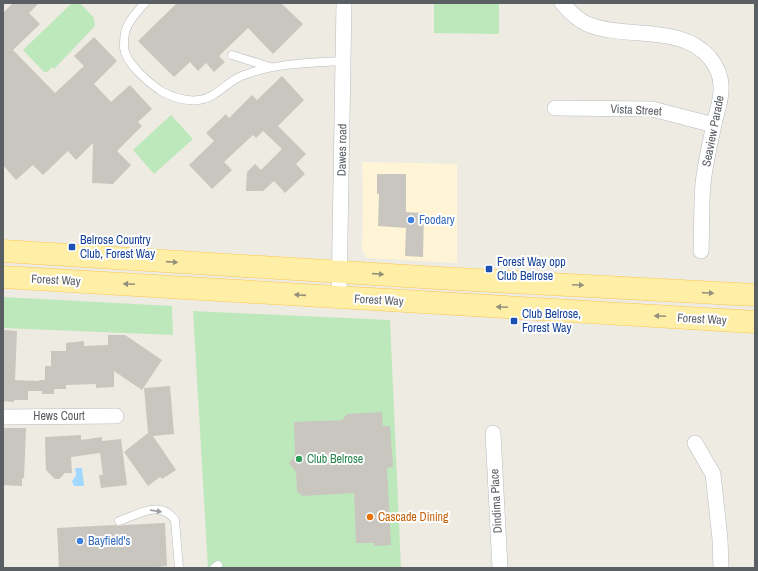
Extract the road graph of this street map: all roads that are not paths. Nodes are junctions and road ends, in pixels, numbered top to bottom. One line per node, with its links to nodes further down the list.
1 (145, 3): 6 (lane)
2 (344, 3): 5 (street, Dawes road)
3 (562, 3): 8 (street, Seaview Parade)
4 (232, 55): 6 (lane)
5 (343, 62): 6 (lane); 11 (street, Dawes road)
6 (270, 67)
7 (555, 108): 8 (street, Vista Street)
8 (714, 125): 10 (street, Seaview Parade)
9 (3, 251): 11 (main road, one-way to 11)
10 (701, 251)
11 (340, 271): 13 (main road, one-way to 13); 14 (street, Dawes road)
12 (3, 277): 14 (main road, Forest Way, one-way to 12)
13 (755, 295)
14 (339, 298): 15 (main road, Forest Way, one-way to 14)
15 (755, 322)
16 (116, 416): 17 (street, Hews Court)
17 (3, 417)
18 (493, 433): 22 (street, Dindima Place)
19 (694, 443): 23 (street)
20 (119, 521): 21 (lane, one-way to 21)
21 (178, 568)
22 (500, 568)
23 (721, 568)

